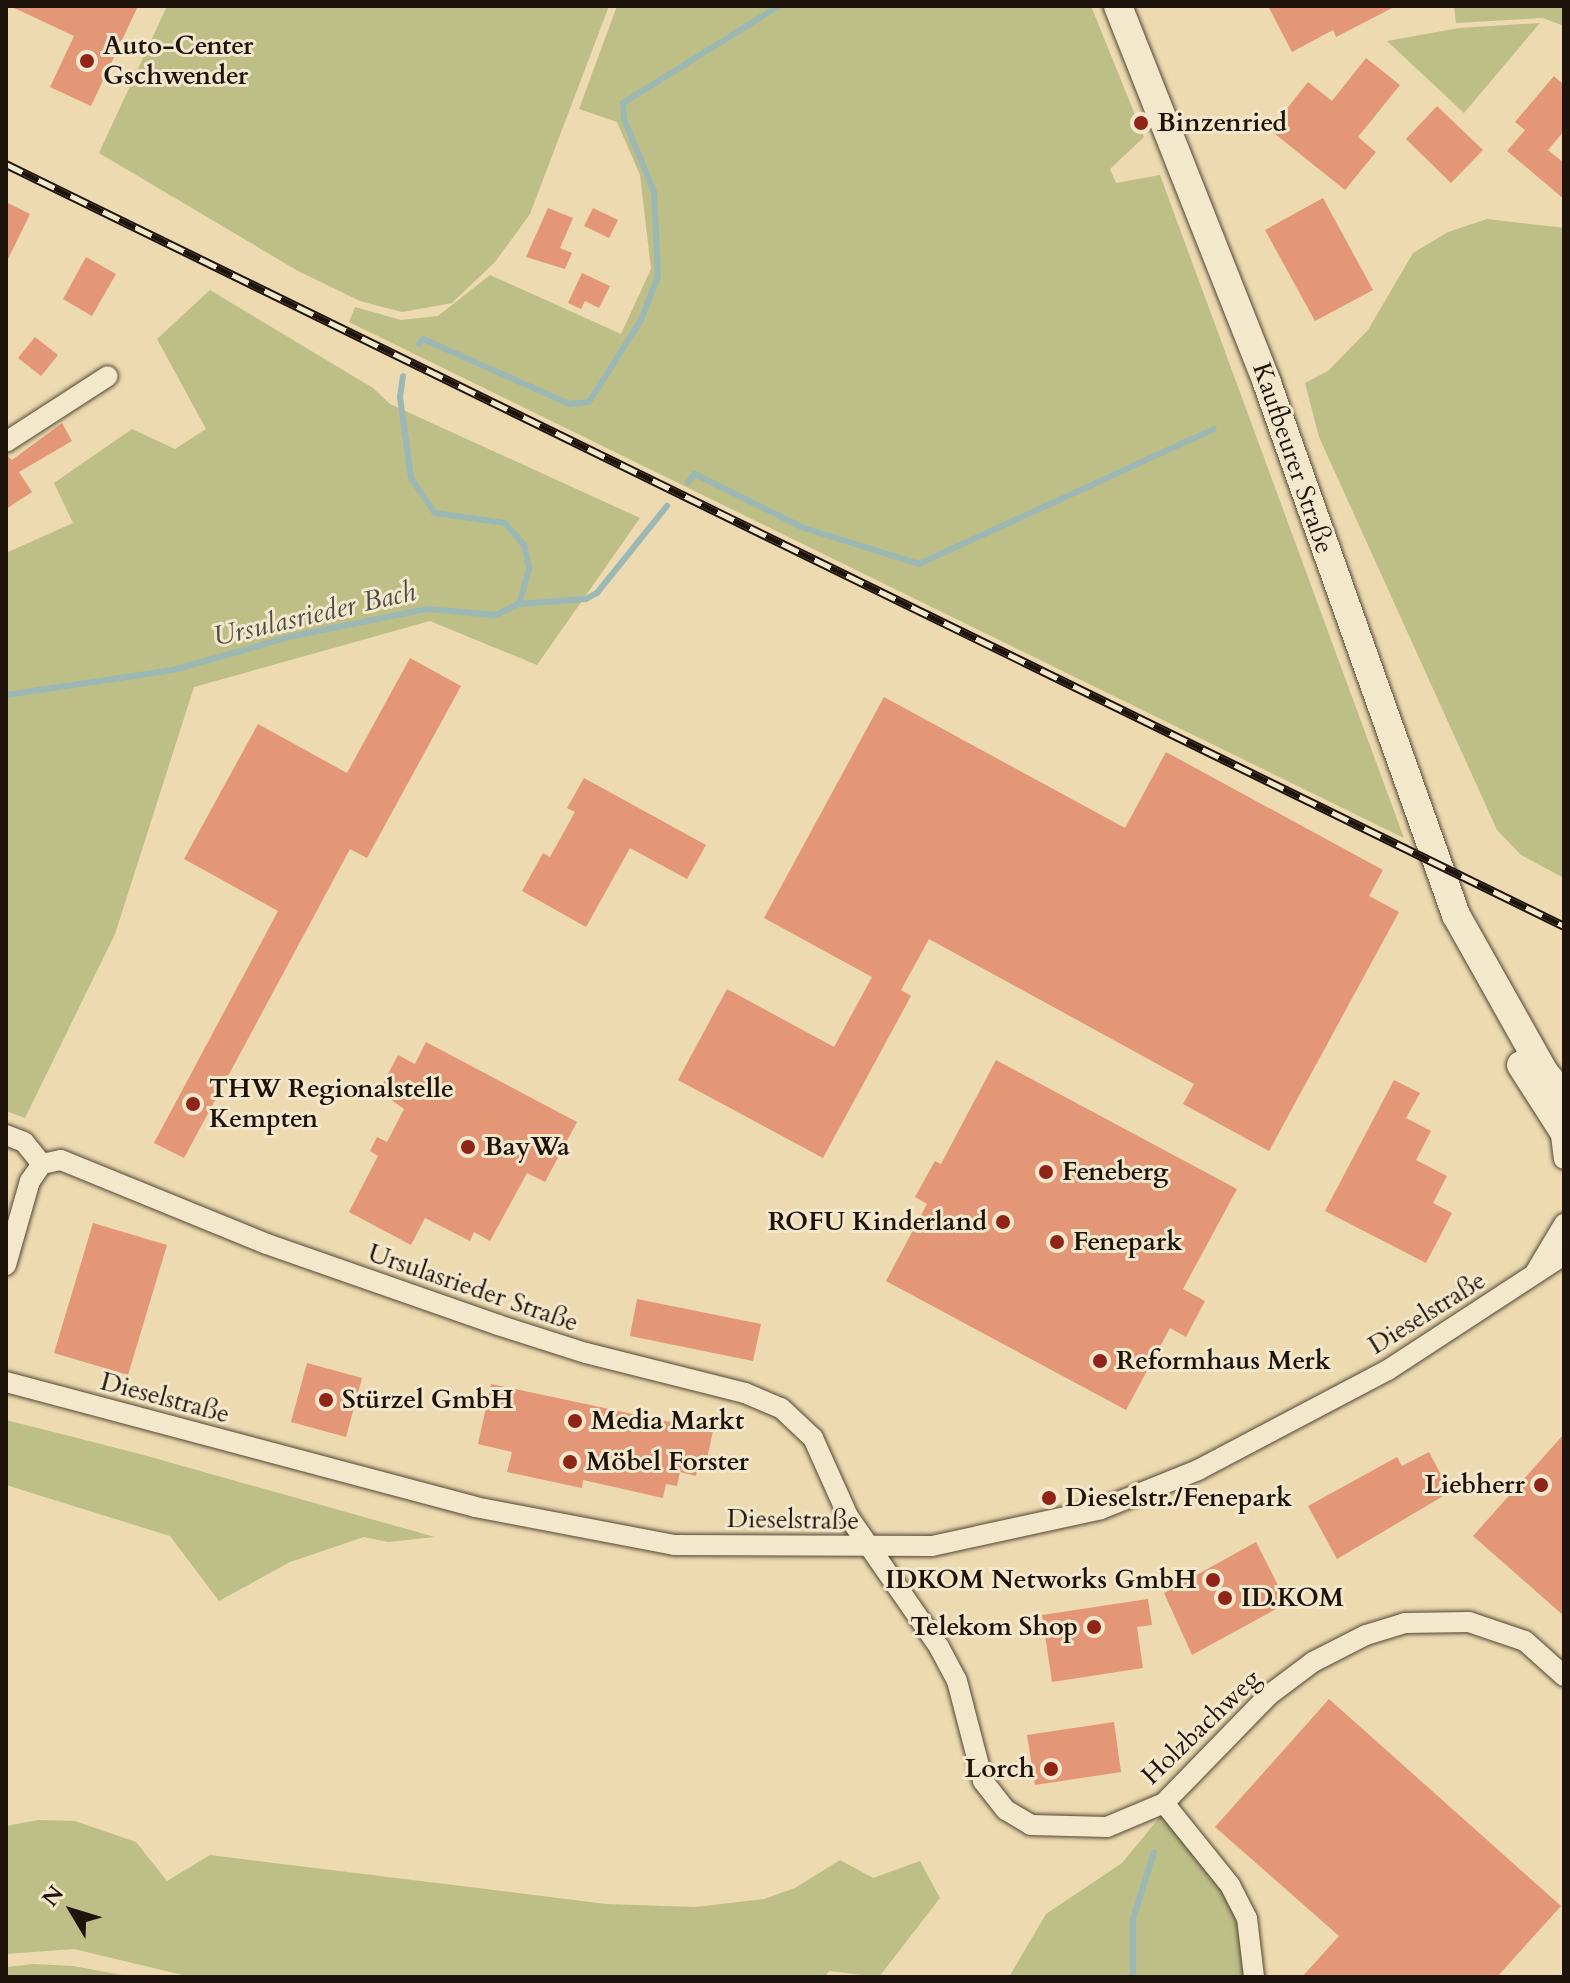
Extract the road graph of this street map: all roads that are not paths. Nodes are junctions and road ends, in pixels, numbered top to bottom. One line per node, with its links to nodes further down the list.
1 (1118, 6): 4 (main road, Kaufbeurer Straße)
2 (108, 376): 3 (street)
3 (6, 442)
4 (1456, 915): 5 (main road, Kaufbeurer Straße); 6 (main road, Kaufbeurer Straße)
5 (1564, 1096)
6 (1562, 1129): 8 (street)
7 (6, 1135): 9 (street)
8 (1564, 1159)
9 (42, 1164): 12 (street); 16 (street, Ursulasrieder Straße)
10 (1564, 1224): 14 (street, Dieselstraße)
11 (1564, 1255): 14 (street, Dieselstraße)
12 (6, 1265)
13 (1564, 1265): 14 (street, Dieselstraße)
14 (1534, 1275): 16 (street, Dieselstraße)
15 (6, 1382): 16 (street, Dieselstraße)
16 (870, 1548): 18 (street, Holzbachweg)
17 (1564, 1676): 18 (street, Holzbachweg)
18 (1164, 1803): 19 (street)
19 (1254, 1977)

